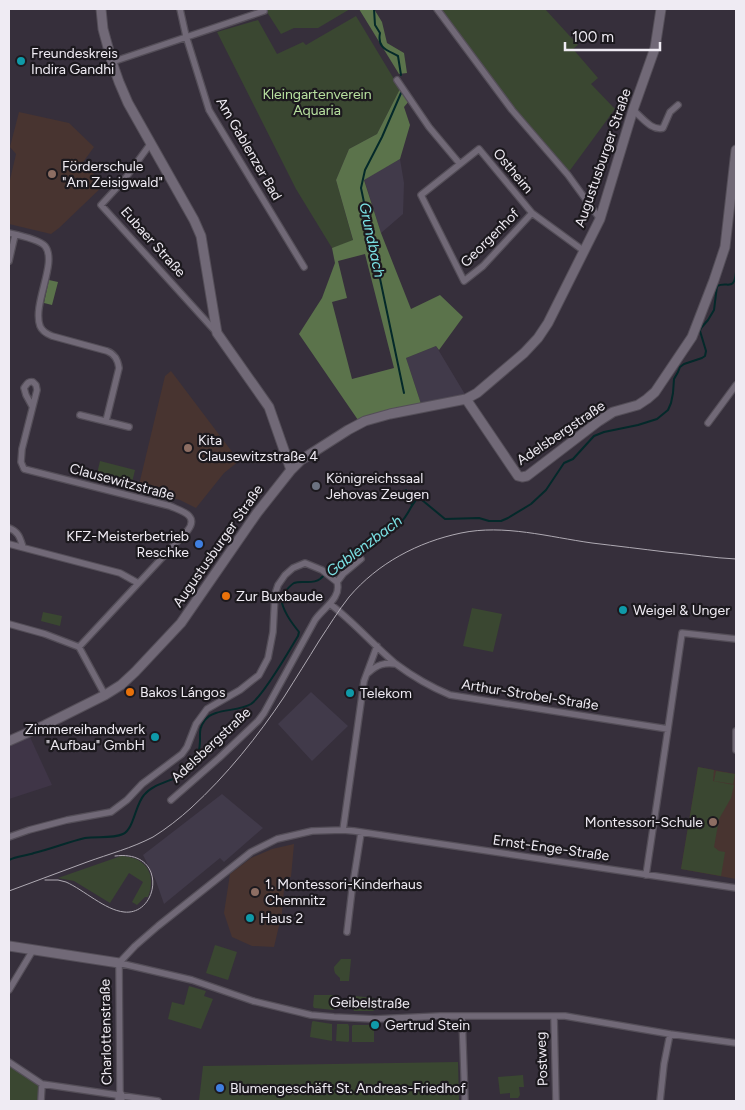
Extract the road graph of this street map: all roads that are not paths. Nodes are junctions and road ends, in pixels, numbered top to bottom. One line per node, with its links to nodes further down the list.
1 (101, 9): 7 (street, Eubaer Straße)
2 (180, 9): 6 (street, Am Gablenzer Bad)
3 (263, 9): 6 (street)
4 (437, 9): 16 (street)
5 (661, 9): 10 (street, Augustusburger Straße)
6 (186, 36): 7 (street); 20 (street, Am Gablenzer Bad)
7 (112, 62): 11 (street, Eubaer Straße)
8 (396, 80): 13 (street)
9 (678, 105): 10 (street)
10 (633, 110): 16 (street, Augustusburger Straße)
11 (151, 143): 21 (street, Eubaer Straße); 21 (street, Eubaer Straße)
12 (736, 150): 14 (street, Adelsbergstraße)
13 (460, 164): 15 (street, Ostheim); 15 (street, Georgenhof)
14 (735, 170): 23 (street, Adelsbergstraße)
15 (532, 213): 18 (street, Ostheim)
16 (600, 219): 18 (street, Augustusburger Straße)
17 (12, 234): 19 (street); 26 (street)
18 (584, 251): 23 (street, Augustusburger Straße)
19 (9, 261)
20 (304, 267)
21 (217, 333): 29 (street, Eubaer Straße)
22 (736, 385): 27 (street)
23 (466, 399): 29 (street, Augustusburger Straße)
24 (32, 406): 35 (street, Clausewitzstraße)
25 (80, 415): 26 (street)
26 (106, 421): 28 (street)
27 (708, 422)
28 (130, 428)
29 (291, 470): 43 (street, Augustusburger Straße)
30 (9, 528): 32 (street)
31 (9, 544): 32 (street)
32 (23, 547): 35 (street)
33 (361, 559): 34 (street, Adelsbergstraße)
34 (337, 582): 36 (street, Adelsbergstraße); 51 (street)
35 (138, 583): 40 (street, Clausewitzstraße)
36 (330, 604): 39 (street, Arthur-Strobel-Straße); 48 (street, Adelsbergstraße)
37 (9, 624): 40 (street)
38 (736, 639): 44 (street)
39 (377, 646): 41 (street, Arthur-Strobel-Straße); 42 (street)
40 (79, 647): 43 (street)
41 (397, 664): 42 (street); 44 (street, Arthur-Strobel-Straße)
42 (366, 674): 49 (street)
43 (105, 695): 46 (street, Augustusburger Straße)
44 (668, 729): 52 (street)
45 (736, 731): 47 (street)
46 (9, 741)
47 (736, 750)
48 (171, 800)
49 (343, 830): 50 (street, Ernst-Enge-Straße); 57 (street, Ernst-Enge-Straße)
50 (361, 833): 52 (street, Ernst-Enge-Straße); 54 (street)
51 (9, 837)
52 (646, 875): 53 (street, Ernst-Enge-Straße)
53 (736, 888)
54 (347, 932)
55 (9, 946): 56 (street, Geibelstraße)
56 (33, 950): 57 (street, Geibelstraße); 58 (street)
57 (119, 963): 59 (street, Geibelstraße); 65 (street, Charlottenstraße)
58 (9, 990)
59 (462, 1016): 60 (street, Geibelstraße); 68 (street)
60 (554, 1016): 61 (street, Geibelstraße); 69 (street, Postweg)
61 (670, 1034): 62 (street, Geibelstraße); 70 (street)
62 (736, 1043)
63 (9, 1062): 64 (street)
64 (42, 1084): 65 (street); 66 (street)
65 (120, 1098): 67 (street)
66 (40, 1101)
67 (158, 1101)
68 (466, 1101)
69 (556, 1101)
70 (660, 1101)

